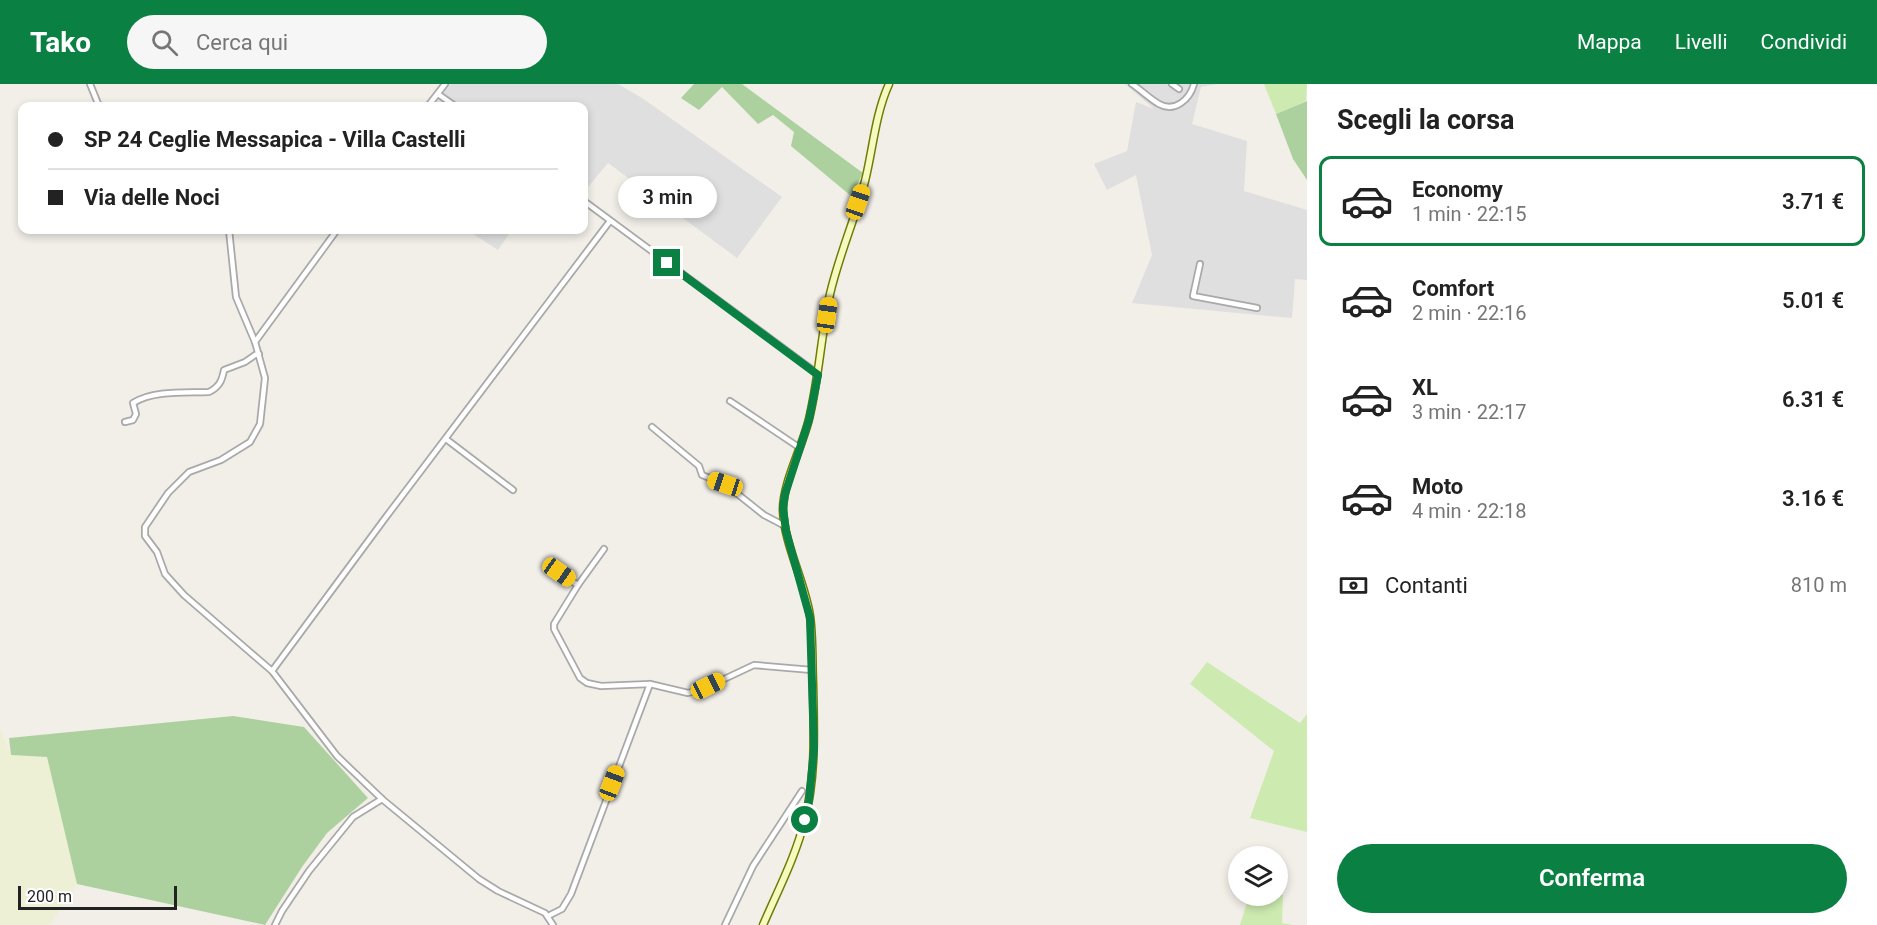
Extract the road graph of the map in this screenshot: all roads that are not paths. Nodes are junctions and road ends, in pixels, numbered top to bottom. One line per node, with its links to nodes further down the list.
1 (90, 84): 9 (street)
2 (445, 84): 8 (street)
3 (889, 84): 20 (main road)
4 (1132, 84): 6 (street)
5 (1172, 84): 7 (street)
6 (1194, 84)
7 (1179, 89)
8 (438, 94): 10 (street); 11 (street)
9 (97, 102)
10 (431, 102)
11 (449, 102)
12 (588, 204): 13 (street)
13 (610, 221): 20 (street); 24 (street)
14 (229, 234): 18 (street)
15 (334, 234): 18 (street)
16 (1200, 264): 17 (street)
17 (1257, 308)
18 (255, 342): 19 (street)
19 (259, 354): 22 (street); 32 (street)
20 (818, 375): 25 (main road)
21 (730, 401): 25 (street)
22 (125, 422)
23 (652, 427): 27 (street)
24 (446, 439): 26 (street); 32 (street)
25 (800, 448): 27 (main road)
26 (513, 490)
27 (785, 526): 31 (main road)
28 (604, 549): 30 (street)
29 (550, 568): 30 (street)
30 (578, 585): 33 (street)
31 (812, 670): 33 (street); 37 (main road)
32 (272, 671): 35 (street)
33 (650, 684): 38 (street)
34 (802, 791): 36 (street)
35 (382, 799): 38 (street); 39 (street)
36 (799, 799): 37 (street); 41 (street)
37 (809, 800): 42 (main road)
38 (548, 916): 40 (street)
39 (275, 925)
40 (553, 925)
41 (725, 925)
42 (763, 925)

